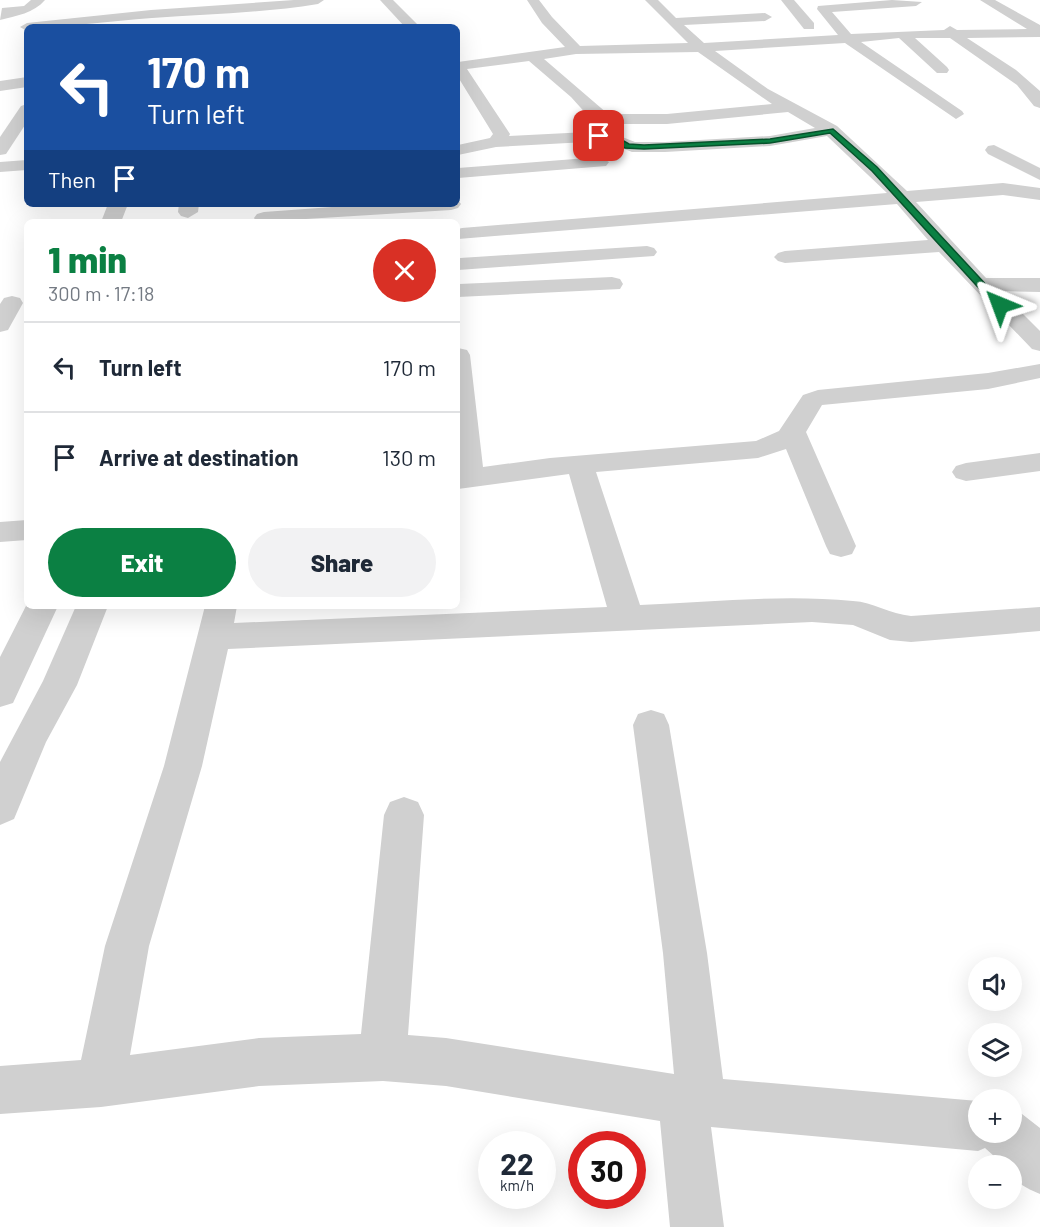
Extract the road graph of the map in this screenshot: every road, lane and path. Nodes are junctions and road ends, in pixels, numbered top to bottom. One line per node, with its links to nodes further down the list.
1 (39, 0): 13 (street)
2 (318, 0): 9 (street)
3 (386, 0): 18 (street)
4 (533, 0): 27 (street)
5 (787, 0): 19 (street)
6 (986, 0): 22 (street)
7 (915, 1): 24 (street); 25 (street)
8 (234, 4): 9 (street); 11 (street)
9 (293, 4): 14 (street)
10 (655, 4): 12 (street)
11 (174, 12): 16 (street); 17 (street)
12 (677, 14): 15 (street); 26 (street)
13 (0, 16)
14 (304, 16)
15 (765, 17)
16 (77, 24)
17 (179, 24)
18 (410, 24)
19 (809, 26)
20 (24, 27): 21 (street)
21 (0, 29)
22 (1040, 32): 24 (street)
23 (902, 34): 24 (street); 25 (street); 32 (street)
24 (955, 34): 30 (street)
25 (848, 39): 26 (street); 39 (street)
26 (699, 47): 27 (street); 37 (street)
27 (576, 50): 28 (street)
28 (531, 55): 29 (street); 37 (street)
29 (460, 67)
30 (1002, 68): 31 (street); 36 (street)
31 (1030, 68)
32 (942, 70)
33 (24, 82): 35 (street)
34 (464, 83): 41 (street)
35 (0, 86)
36 (1040, 103)
37 (792, 107): 40 (street)
38 (24, 113): 42 (street)
39 (956, 114)
40 (831, 130): 41 (street); 51 (street)
41 (496, 142): 43 (street)
42 (0, 150)
43 (460, 150)
44 (994, 150): 49 (street)
45 (600, 162): 48 (street)
46 (24, 165): 47 (street)
47 (0, 167)
48 (460, 173)
49 (1040, 176)
50 (1040, 194): 51 (street)
51 (902, 198): 54 (street); 55 (street)
52 (382, 207): 53 (street)
53 (264, 218)
54 (944, 245): 57 (street); 59 (street)
55 (460, 247): 56 (street)
56 (647, 252)
57 (785, 257)
58 (612, 284): 61 (street)
59 (980, 284): 60 (street); 64 (street)
60 (1040, 285)
61 (460, 301)
62 (12, 303): 63 (street)
63 (0, 325)
64 (1040, 344)
65 (1040, 372): 67 (street)
66 (460, 396): 71 (street)
67 (794, 434): 69 (street); 74 (street)
68 (1040, 462): 70 (street)
69 (580, 465): 71 (street); 77 (street)
70 (966, 472)
71 (464, 479)
72 (24, 530): 73 (street)
73 (0, 532)
74 (841, 546)
75 (41, 609): 80 (street)
76 (91, 609): 82 (street)
77 (627, 618): 78 (street); 79 (street)
78 (1040, 619)
79 (218, 622): 85 (street)
80 (0, 693)
81 (651, 725): 87 (street)
82 (0, 807)
83 (404, 815): 84 (street)
84 (383, 1057): 85 (street); 87 (street)
85 (101, 1083): 86 (street)
86 (0, 1090)
87 (692, 1101): 88 (street); 91 (street)
88 (968, 1125)
89 (1019, 1143): 90 (street)
90 (1040, 1168)
91 (697, 1227)

